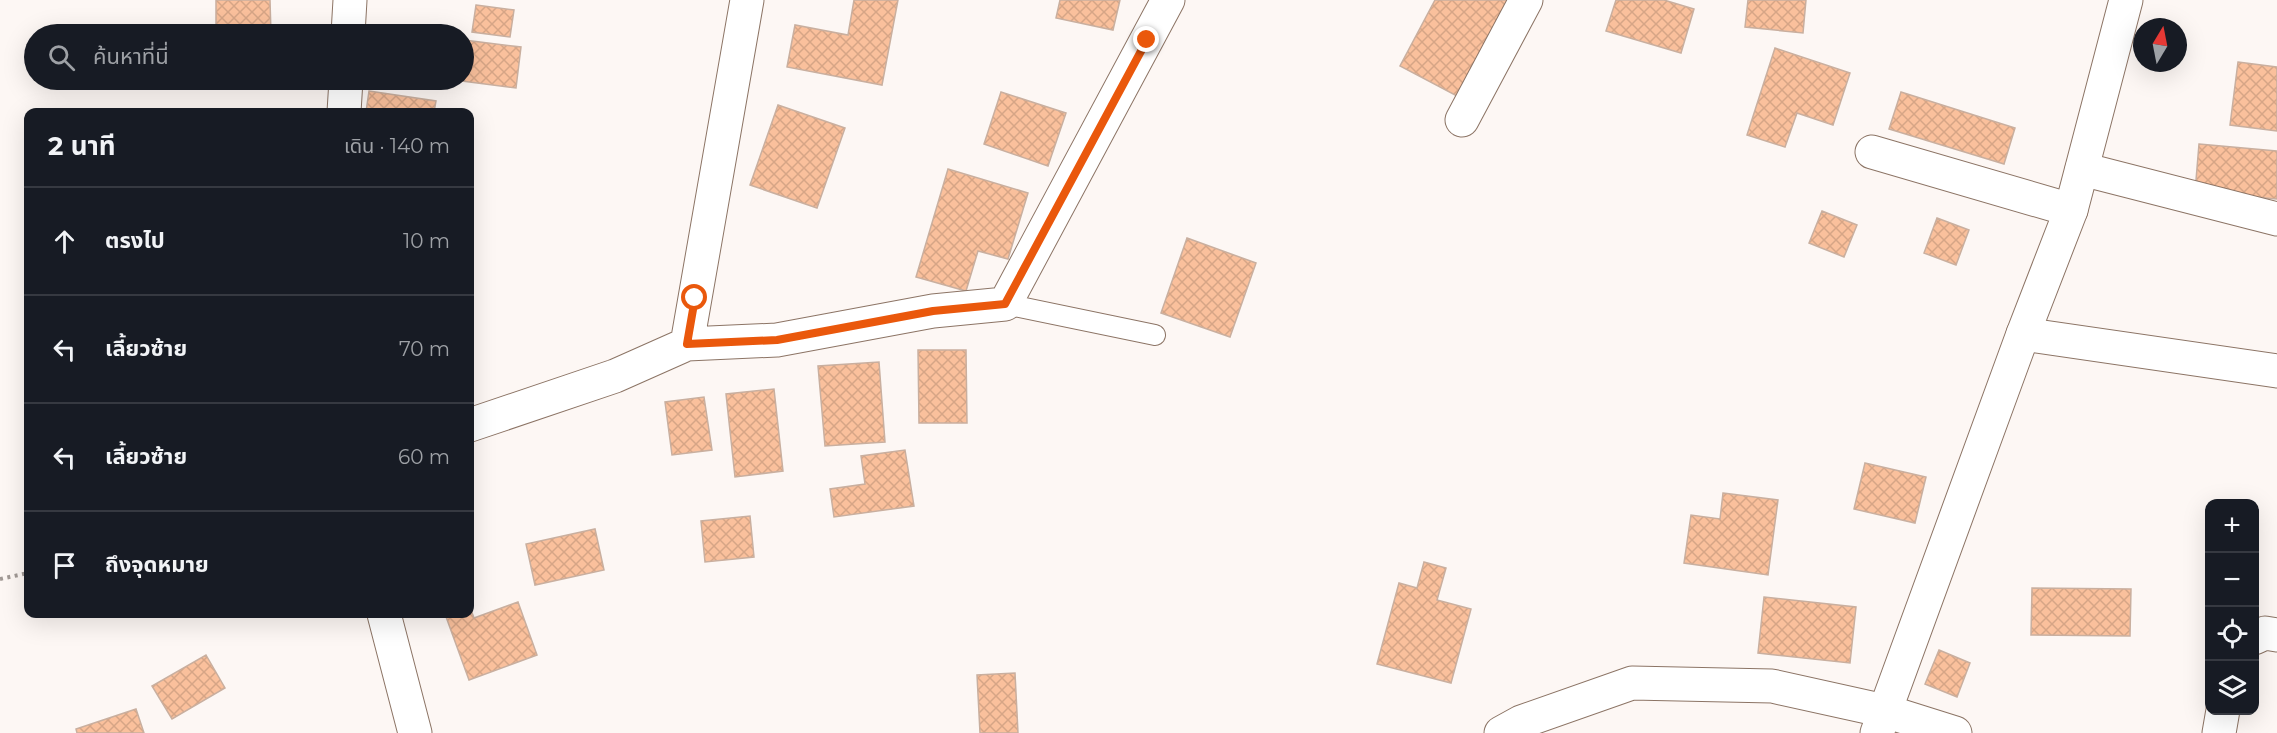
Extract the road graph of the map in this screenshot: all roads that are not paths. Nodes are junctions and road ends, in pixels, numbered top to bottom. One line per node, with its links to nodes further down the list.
1 (351, 0): 6 (street)
2 (747, 0): 17 (street)
3 (1168, 0): 14 (street)
4 (1526, 0): 9 (street)
5 (2126, 0): 11 (street)
6 (349, 24)
7 (345, 90): 8 (street)
8 (344, 108)
9 (1462, 120)
10 (1872, 152): 12 (street)
11 (2082, 169): 12 (street); 13 (street)
12 (2071, 210): 15 (street)
13 (2277, 219)
14 (1005, 304): 16 (lane); 17 (street)
15 (2023, 334): 18 (street); 24 (street)
16 (1155, 335)
17 (687, 344): 19 (street)
18 (2277, 371)
19 (474, 423)
20 (385, 618): 25 (street)
21 (2277, 635): 22 (street)
22 (2259, 636)
23 (2222, 715): 28 (street)
24 (1881, 722): 26 (street); 27 (street)
25 (415, 733)
26 (1502, 733)
27 (1954, 733)
28 (2219, 733)

